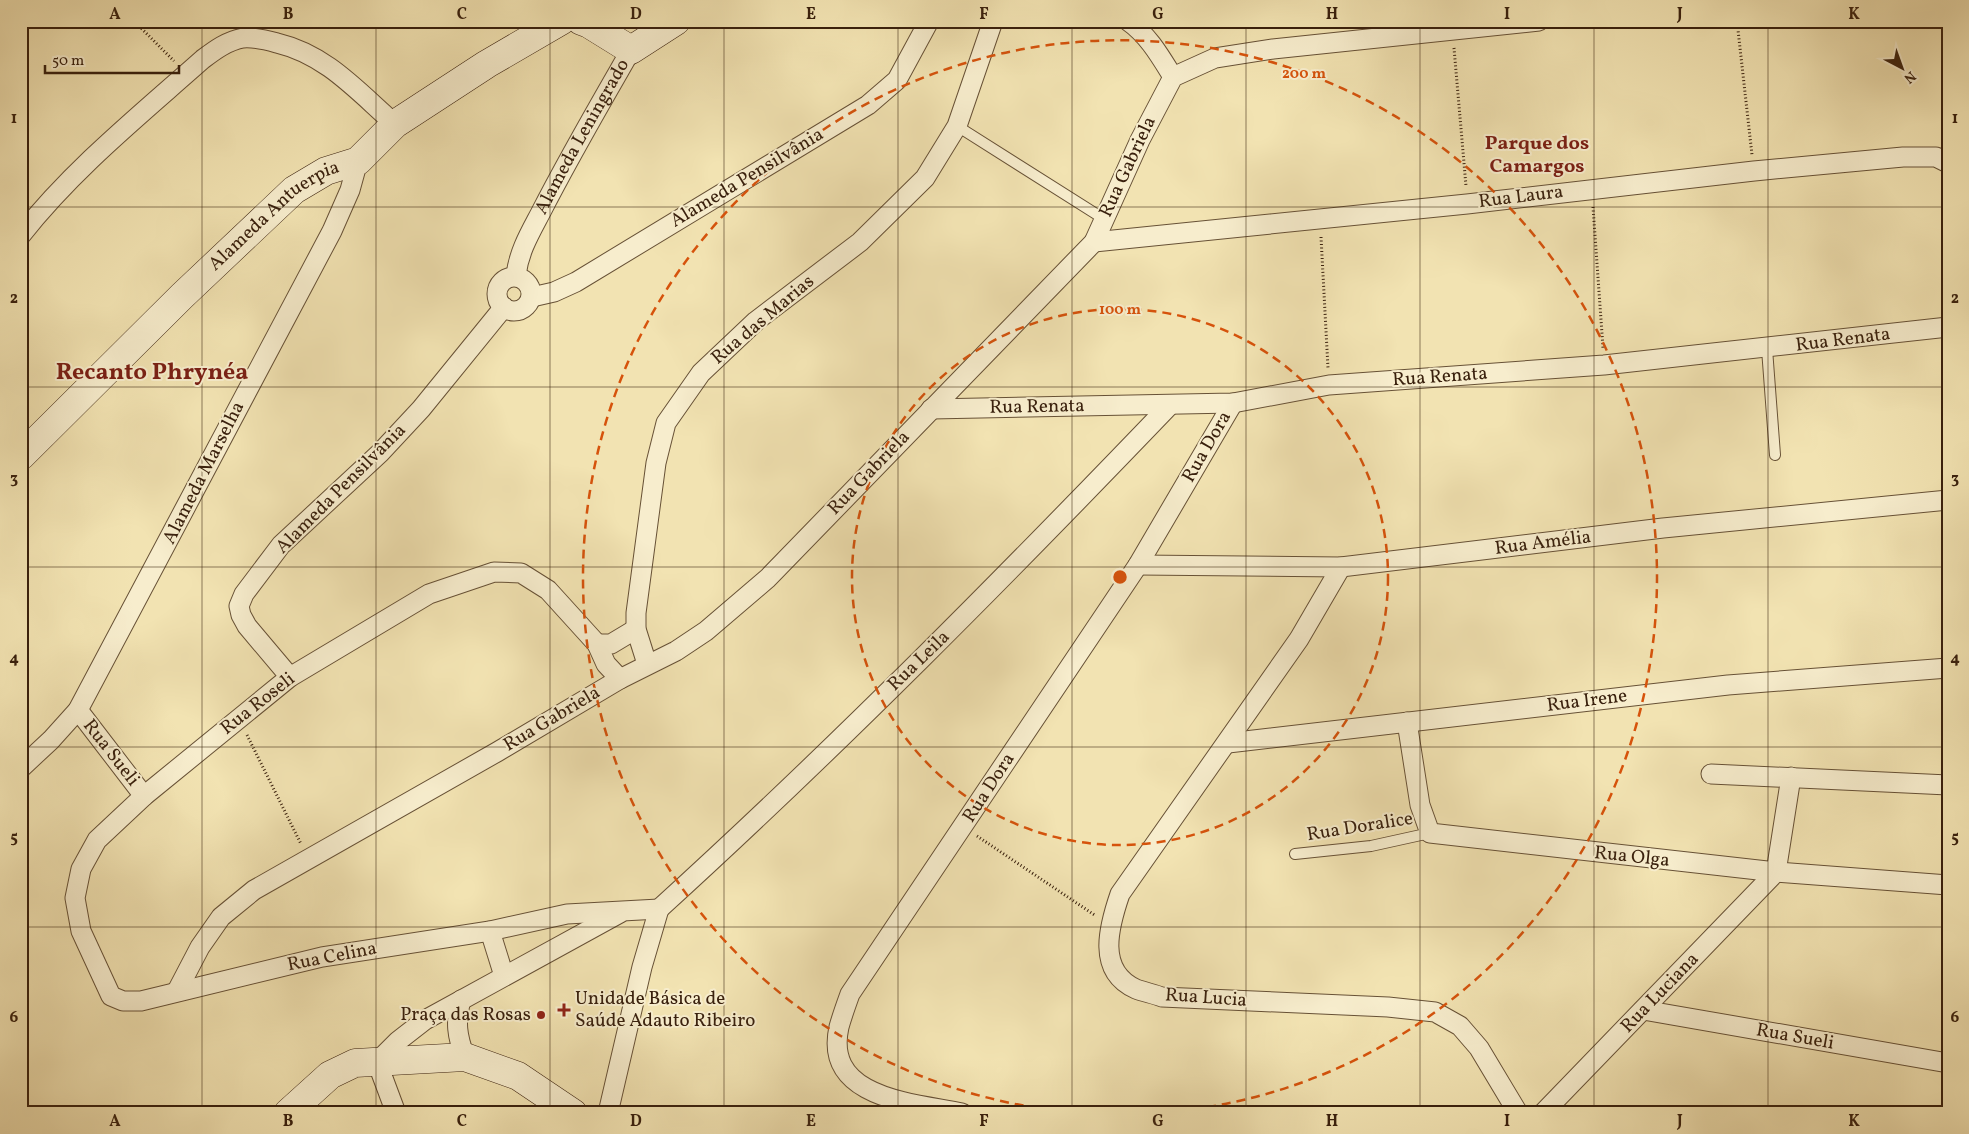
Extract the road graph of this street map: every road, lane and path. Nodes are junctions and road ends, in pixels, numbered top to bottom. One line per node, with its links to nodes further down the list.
1 (134, 21): 12 (path)
2 (561, 21): 14 (street, Alameda Antuerpia)
3 (581, 21): 11 (street)
4 (676, 21): 11 (street, Alameda Leningrado)
5 (929, 21): 26 (street, Alameda Pensilvânia)
6 (993, 21): 15 (street, Rua das Marias)
7 (1128, 21): 13 (street)
8 (1539, 21): 10 (street)
9 (1737, 21): 18 (path)
10 (1453, 30): 13 (street); 20 (path)
11 (630, 50): 25 (street, Alameda Leningrado)
12 (187, 73): 14 (street); 23 (street)
13 (1173, 77): 21 (street, Rua Gabriela)
14 (395, 124): 16 (street, Alameda Antuerpia)
15 (957, 126): 21 (lane); 40 (street, Rua das Marias)
16 (358, 161): 36 (street, Alameda Antuerpia); 46 (street, Alameda Marselha)
17 (1948, 162): 18 (street, Rua Laura)
18 (1754, 171): 19 (street, Rua Laura)
19 (1592, 189): 20 (street, Rua Laura); 30 (path)
20 (1467, 204): 22 (street, Rua Laura)
21 (1104, 219): 24 (street, Rua Gabriela)
22 (1321, 219): 24 (street, Rua Laura); 31 (path)
23 (21, 235)
24 (1094, 242): 34 (street, Rua Gabriela)
25 (516, 276): 26 (street); 27 (street)
26 (532, 297): 27 (street)
27 (504, 307): 44 (street, Alameda Pensilvânia)
28 (1948, 327): 29 (street, Rua Renata)
29 (1767, 348): 30 (street, Rua Renata); 35 (lane)
30 (1604, 365): 31 (street, Rua Renata)
31 (1329, 386): 32 (street, Rua Renata)
32 (1233, 403): 33 (street, Rua Renata); 38 (street, Rua Dora)
33 (1170, 404): 34 (street, Rua Renata); 61 (street, Rua Leila)
34 (932, 409): 42 (street, Rua Gabriela)
35 (1775, 455)
36 (21, 456)
37 (1948, 500): 39 (street, Rua Amélia)
38 (1138, 565): 39 (street, Rua Amélia); 55 (street, Rua Dora)
39 (1341, 567): 49 (street, Rua Lucia)
40 (636, 629): 41 (street); 42 (street, Rua das Marias)
41 (597, 644): 44 (street, Rua Roseli); 45 (street, Rua Roseli)
42 (647, 664): 45 (street, Rua Gabriela)
43 (1948, 668): 48 (street, Rua Irene)
44 (290, 677): 47 (street, Rua Roseli)
45 (620, 679): 58 (street, Rua Gabriela)
46 (78, 710): 50 (street, Alameda Marselha); 54 (street, Rua Sueli)
47 (238, 719): 54 (street, Rua Roseli); 58 (path)
48 (1407, 722): 49 (street, Rua Irene); 56 (street)
49 (1228, 743): 63 (street, Rua Lucia)
50 (21, 768)
51 (1711, 774): 52 (street)
52 (1791, 777): 53 (street); 59 (street)
53 (1948, 785)
54 (144, 796): 66 (street, Rua Roseli)
55 (964, 828): 63 (path); 76 (street, Rua Dora)
56 (1430, 833): 57 (lane, Rua Doralice); 59 (street, Rua Olga)
57 (1295, 854)
58 (308, 858): 66 (street, Rua Gabriela)
59 (1776, 872): 60 (street, Rua Olga); 68 (street, Rua Luciana)
60 (1948, 885)
61 (659, 909): 62 (street, Rua Celina); 75 (street)
62 (623, 911): 64 (street, Rua Celina); 65 (street)
63 (1110, 925): 77 (street, Rua Lucia)
64 (490, 931): 65 (street); 66 (street, Rua Celina)
65 (504, 976): 67 (street)
66 (177, 991)
67 (461, 1000): 69 (street); 70 (street)
68 (1643, 1010): 71 (street, Rua Sueli); 78 (street, Rua Luciana)
69 (465, 1057): 70 (street); 74 (street)
70 (377, 1062): 72 (street); 73 (street)
71 (1948, 1063)
72 (288, 1113)
73 (396, 1113)
74 (573, 1113)
75 (608, 1113)
76 (962, 1113)
77 (1518, 1113)
78 (1543, 1113)

